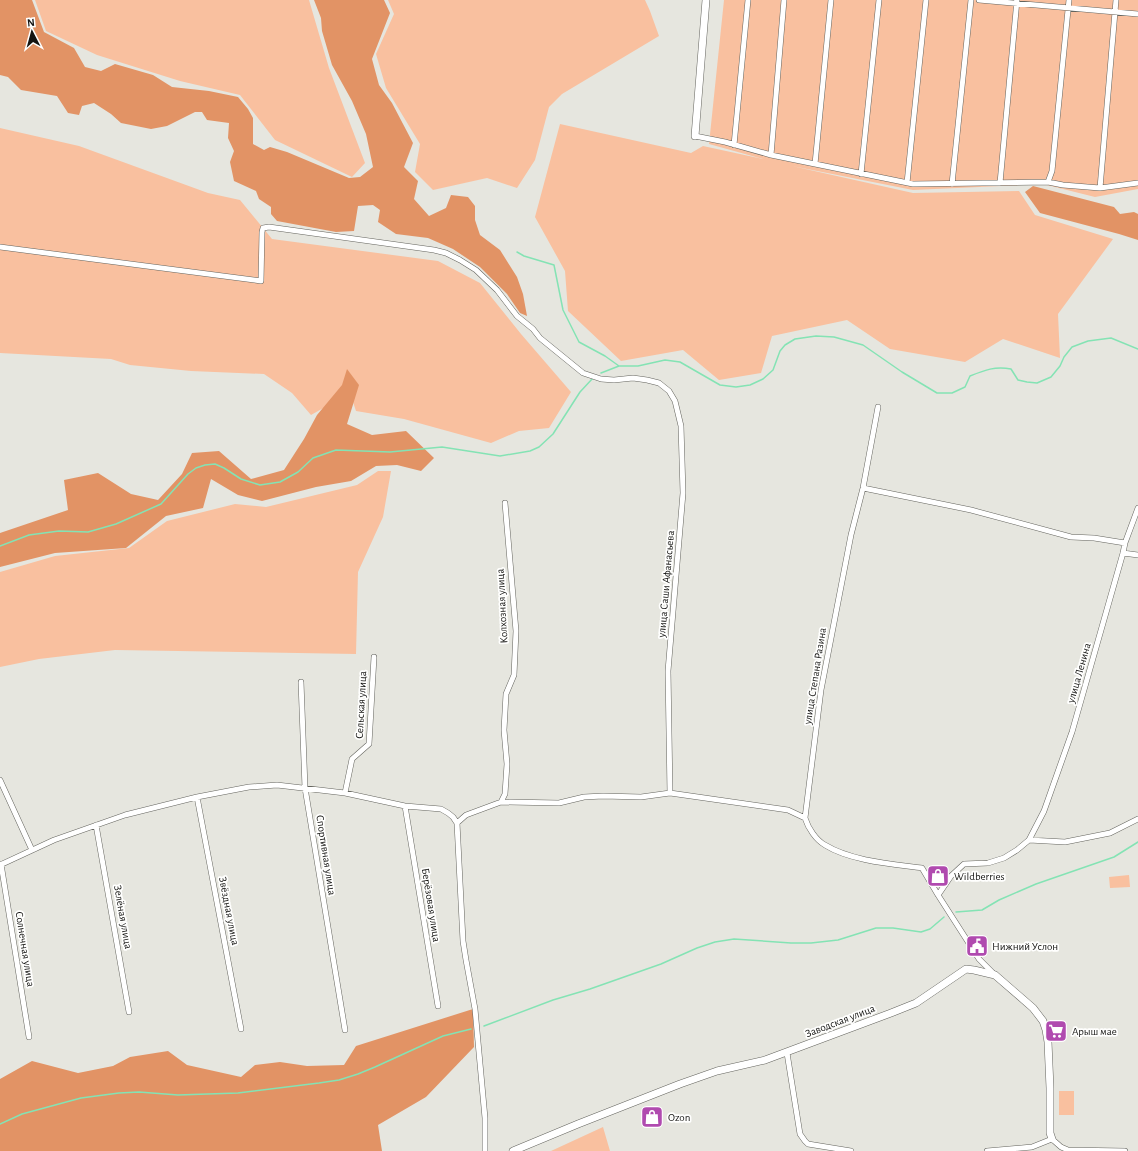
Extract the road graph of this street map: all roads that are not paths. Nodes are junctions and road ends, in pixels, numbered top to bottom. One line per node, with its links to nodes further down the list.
1 (706, 0): 15 (street)
2 (748, 0): 16 (street)
3 (784, 0): 17 (street)
4 (831, 0): 18 (street)
5 (878, 0): 19 (street)
6 (926, 0): 21 (street)
7 (971, 0): 24 (street)
8 (979, 0): 11 (street)
9 (1069, 0): 12 (street)
10 (1116, 0): 13 (street)
11 (1017, 2): 12 (street); 22 (street)
12 (1068, 7): 13 (street); 20 (street)
13 (1115, 12): 14 (street); 25 (street)
14 (1138, 14)
15 (695, 136): 16 (street)
16 (734, 145): 17 (street)
17 (771, 155): 18 (street)
18 (815, 164): 19 (street)
19 (861, 174): 21 (street)
20 (1048, 182): 22 (street); 25 (street)
21 (907, 183): 24 (street)
22 (1000, 183): 24 (street)
23 (1138, 183): 25 (street)
24 (952, 184)
25 (1100, 188)
26 (0, 247): 39 (street, улица Саши Афанасьева)
27 (878, 407): 28 (street, улица Степана Разина)
28 (863, 488): 31 (street); 43 (street, улица Степана Разина)
29 (505, 503): 41 (street, Колхозная улица)
30 (1138, 508): 31 (street, улица Ленина)
31 (1125, 543): 32 (street, улица Ленина)
32 (1123, 553): 33 (street); 47 (street, улица Ленина)
33 (1138, 555)
34 (374, 657): 38 (street, Сельская улица)
35 (300, 682): 37 (street, Спортивная улица)
36 (0, 780): 48 (street)
37 (305, 788): 38 (street); 40 (street); 55 (street, Спортивная улица)
38 (345, 793): 42 (street)
39 (670, 793): 41 (street); 43 (street)
40 (197, 797): 46 (street); 54 (street, Звёздная улица)
41 (501, 802): 45 (street)
42 (405, 806): 45 (street); 52 (street, Берёзовая улица)
43 (804, 818): 50 (street)
44 (1138, 819): 47 (street)
45 (457, 823): 59 (street)
46 (96, 825): 48 (street); 53 (street, Зелёная улица)
47 (1030, 840): 50 (street)
48 (32, 850): 49 (street)
49 (1, 865): 56 (street, Солнечная улица)
50 (938, 895): 51 (street)
51 (995, 975): 57 (street, Заводская улица); 58 (street, Заводская улица)
52 (438, 1006)
53 (129, 1012)
54 (241, 1030)
55 (345, 1030)
56 (30, 1037)
57 (787, 1052): 60 (street, Заводская улица); 61 (street)
58 (1052, 1139): 62 (street); 63 (street)
59 (485, 1151)
60 (513, 1151)
61 (851, 1151)
62 (987, 1151)
63 (1125, 1151)

